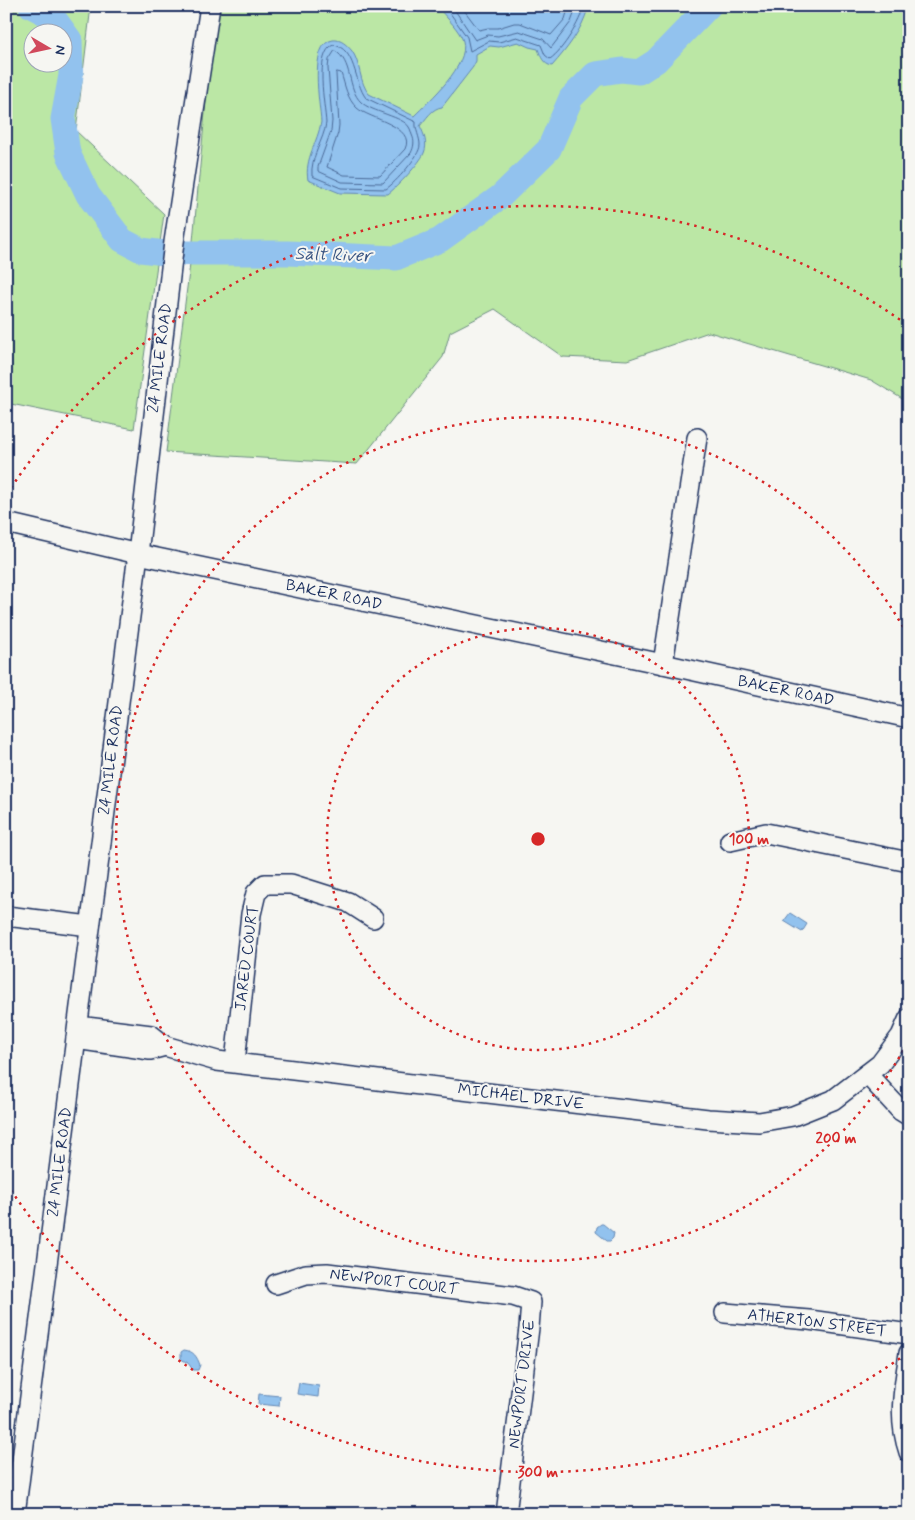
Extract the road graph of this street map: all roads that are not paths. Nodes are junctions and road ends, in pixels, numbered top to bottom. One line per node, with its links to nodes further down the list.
1 (210, 6): 4 (street, 24 MILE ROAD)
2 (697, 438): 5 (street)
3 (6, 523): 4 (street, BAKER ROAD)
4 (138, 554): 5 (street, BAKER ROAD); 11 (street, 24 MILE ROAD)
5 (663, 664): 6 (street, BAKER ROAD)
6 (909, 718)
7 (730, 841): 8 (street)
8 (909, 862)
9 (6, 916): 11 (street)
10 (373, 918): 14 (street, JARED COURT)
11 (90, 926): 13 (street, 24 MILE ROAD)
12 (909, 1018): 15 (street, MICHAEL DRIVE)
13 (77, 1033): 14 (street, MICHAEL DRIVE); 23 (street, 24 MILE ROAD)
14 (235, 1062): 15 (street, MICHAEL DRIVE)
15 (867, 1074): 16 (street)
16 (909, 1116)
17 (276, 1284): 18 (street, NEWPORT COURT)
18 (513, 1296): 24 (street, NEWPORT DRIVE)
19 (725, 1314): 20 (street, ATHERTON STREET)
20 (909, 1334)
21 (909, 1353): 22 (street)
22 (909, 1452)
23 (15, 1514)
24 (506, 1514)

